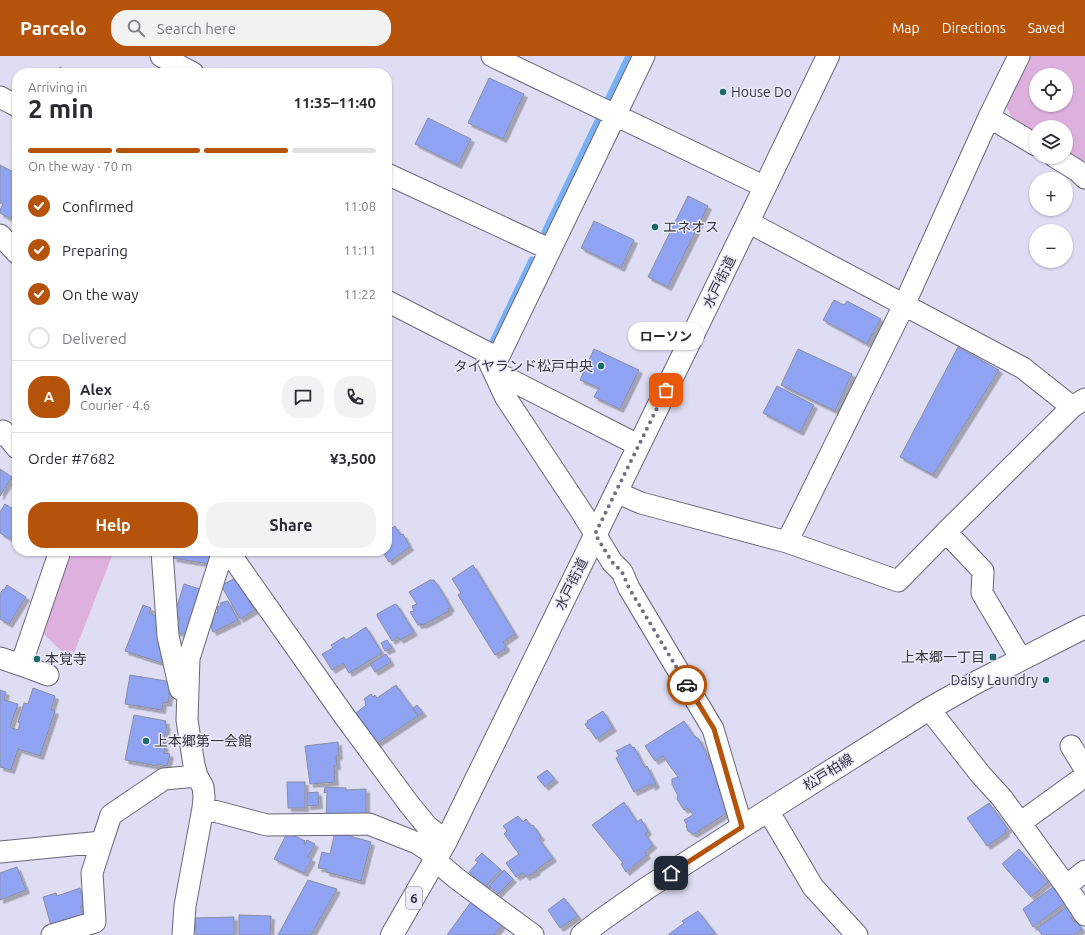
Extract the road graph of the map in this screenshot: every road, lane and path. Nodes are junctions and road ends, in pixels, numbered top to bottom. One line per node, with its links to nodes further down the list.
1 (492, 56): 9 (street)
2 (644, 56): 9 (street)
3 (828, 56): 15 (main road, 水戸街道 / 6)
4 (1019, 56): 10 (street)
5 (168, 62): 6 (street)
6 (182, 68)
7 (0, 97): 8 (street)
8 (12, 103)
9 (615, 116): 15 (street); 19 (street)
10 (989, 117): 11 (street); 21 (street)
11 (1029, 141)
12 (1066, 164): 14 (street)
13 (392, 176): 19 (street)
14 (1085, 178)
15 (765, 187): 16 (main road, 水戸街道 / 6)
16 (748, 222): 21 (street); 27 (main road, 水戸街道 / 6)
17 (0, 235): 18 (street)
18 (12, 248)
19 (550, 249): 22 (street)
20 (392, 304): 22 (street)
21 (904, 305): 24 (street); 31 (street)
22 (484, 352): 23 (street)
23 (495, 372): 27 (street); 30 (street)
24 (1079, 403): 29 (street)
25 (5, 433): 26 (street)
26 (12, 442)
27 (638, 445): 28 (main road, 水戸街道 / 6)
28 (616, 492): 30 (main road, 水戸街道 / 6); 31 (street)
29 (946, 532): 31 (street); 38 (street)
30 (595, 534): 50 (street); 51 (main road, 水戸街道 / 6)
31 (787, 542)
32 (58, 556): 39 (street)
33 (162, 556): 42 (street)
34 (221, 556): 42 (street)
35 (232, 556): 51 (street)
36 (1085, 627): 38 (main road, 松戸柏線)
37 (0, 658): 39 (street)
38 (1021, 659): 41 (main road, 松戸柏線)
39 (20, 665): 40 (street)
40 (48, 675)
41 (929, 709): 48 (main road, 松戸柏線); 49 (street)
42 (187, 720): 45 (street)
43 (1071, 746): 44 (street)
44 (1085, 769)
45 (197, 776): 47 (street); 52 (street)
46 (1085, 776): 49 (street)
47 (203, 808): 54 (street); 59 (street)
48 (767, 811): 50 (main road, 松戸柏線); 63 (street)
49 (1020, 823): 56 (street)
50 (742, 827): 62 (main road, 松戸柏線)
51 (446, 841): 54 (main road, 水戸街道 / 6)
52 (102, 842): 53 (street); 58 (street)
53 (0, 852)
54 (436, 861): 60 (main road, 水戸街道 / 6); 61 (street)
55 (1085, 871): 56 (street)
56 (1066, 886): 57 (street)
57 (1085, 915)
58 (52, 935)
59 (183, 935)
60 (392, 935)
61 (533, 935)
62 (582, 935)
63 (857, 935)

